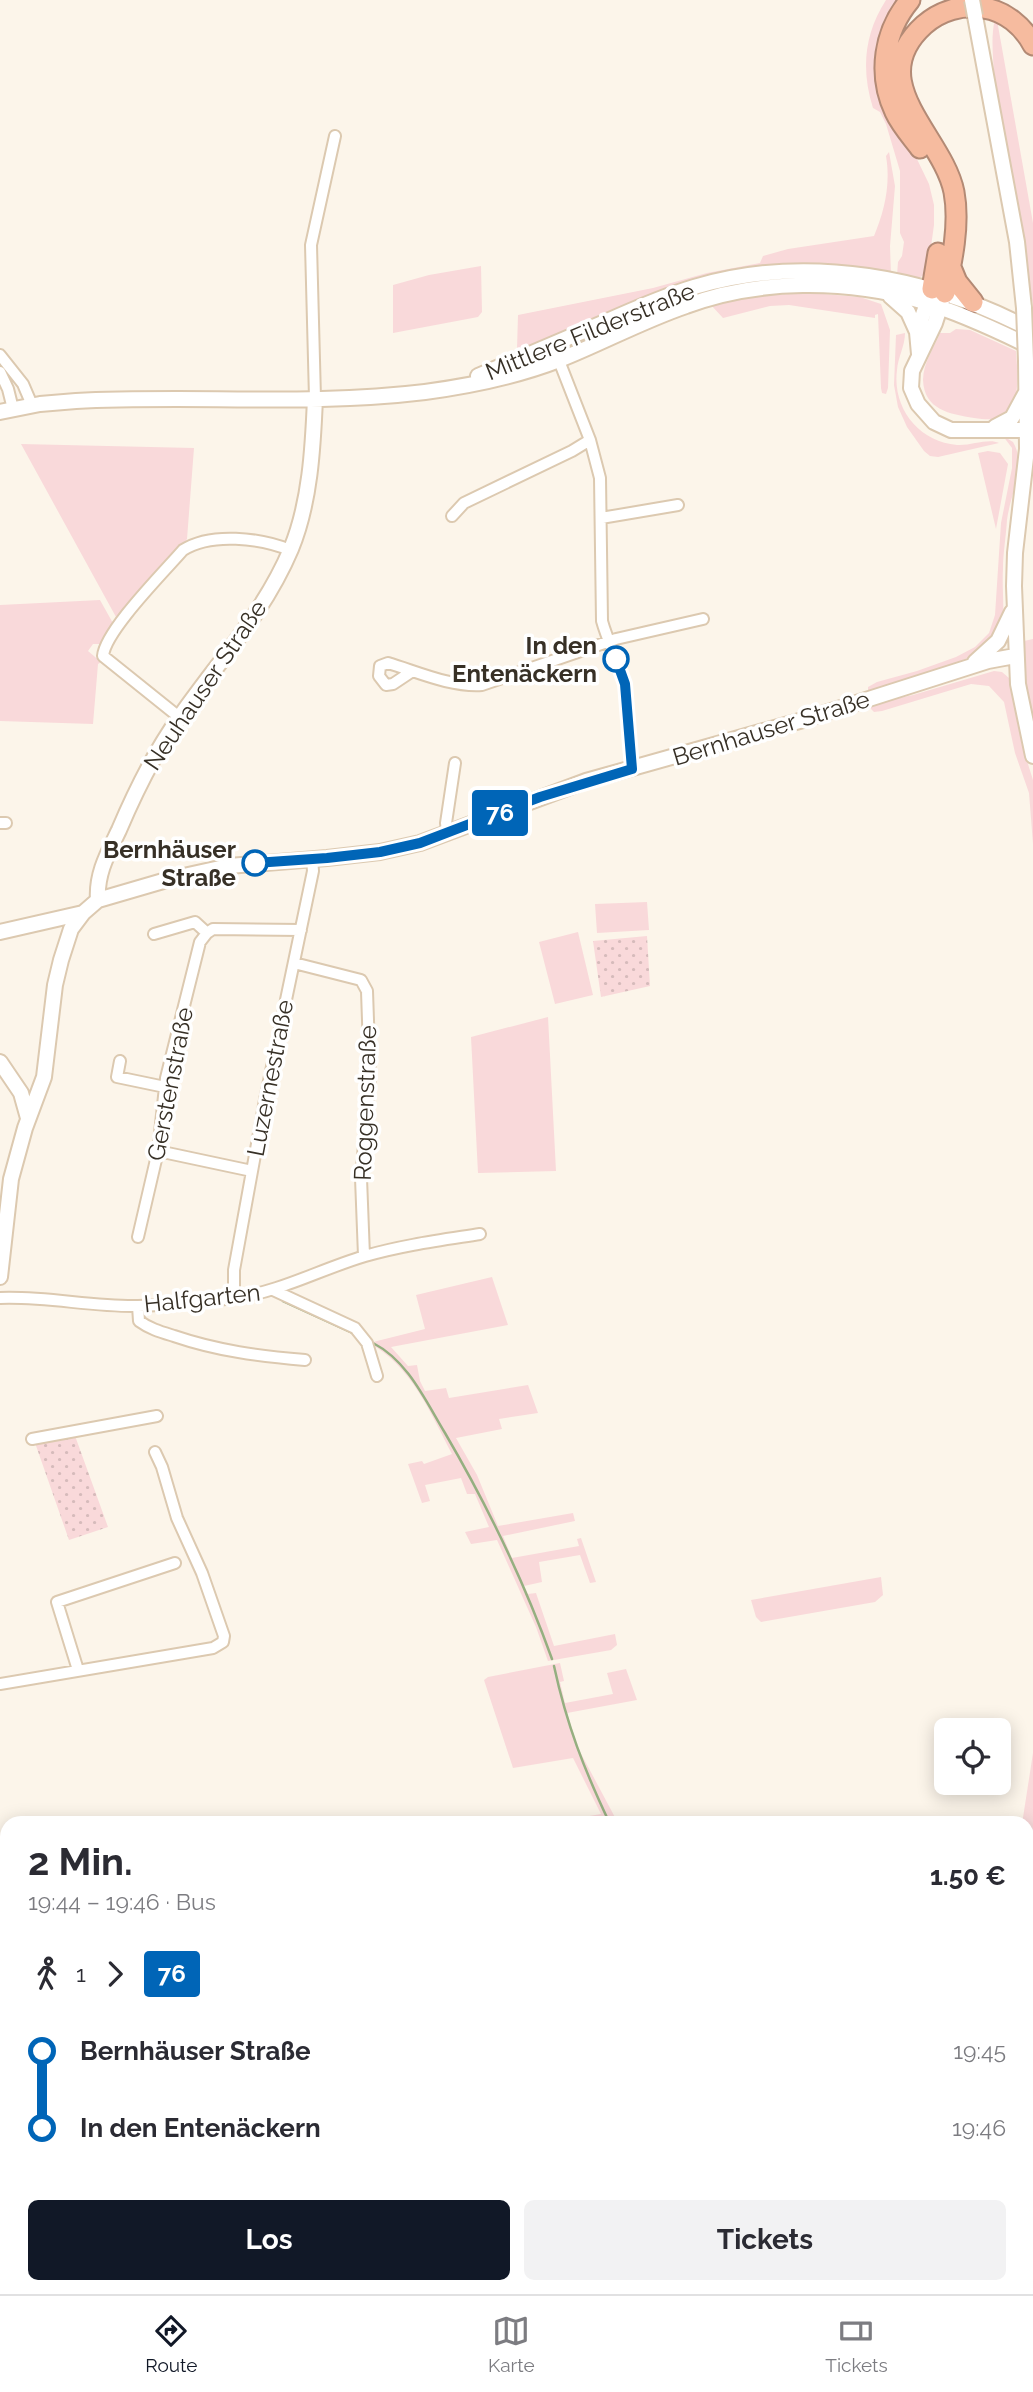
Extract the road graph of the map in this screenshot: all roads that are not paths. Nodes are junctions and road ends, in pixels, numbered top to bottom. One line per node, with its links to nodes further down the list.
1 (910, 0): 7 (highway)
2 (972, 0): 14 (main road, bridge)
3 (1033, 45): 5 (highway)
4 (335, 136): 19 (street, Neuhauser Straße)
5 (950, 264): 7 (highway); 8 (highway)
6 (886, 293): 7 (main road, Mittlere Filderstraße); 10 (main road); 15 (main road, Mittlere Filderstraße)
7 (936, 298): 8 (main road); 10 (main road); 11 (main road, Mittlere Filderstraße); 12 (main road); 14 (main road)
8 (973, 302): 9 (main road)
9 (1033, 331)
10 (917, 332): 12 (main road)
11 (553, 344): 15 (street); 17 (main road, Mittlere Filderstraße)
12 (919, 354): 22 (main road)
13 (0, 355): 20 (street)
14 (1030, 355): 18 (main road)
15 (559, 360): 17 (main road, Mittlere Filderstraße); 24 (street)
16 (0, 372): 21 (street)
17 (458, 385): 19 (main road, Mittlere Filderstraße)
18 (1027, 390): 22 (main road); 23 (main road)
19 (315, 398): 20 (main road, Mittlere Filderstraße); 28 (main road, Neuhauser Straße)
20 (32, 405): 21 (main road, Mittlere Filderstraße)
21 (6, 411)
22 (993, 428): 23 (main road)
23 (1027, 430): 29 (main road)
24 (590, 440): 26 (street); 27 (street)
25 (678, 505): 27 (street)
26 (452, 516)
27 (601, 518): 31 (street)
28 (290, 550): 35 (main road, Neuhauser Straße); 35 (street)
29 (1014, 608): 32 (main road); 33 (main road)
30 (703, 619): 31 (street)
31 (607, 641): 34 (street); 38 (street)
32 (1015, 656): 33 (main road, Bernhauser Straße); 36 (main road)
33 (969, 667): 38 (main road, Bernhauser Straße)
34 (411, 672)
35 (179, 717): 41 (main road, Neuhauser Straße)
36 (1033, 756)
37 (455, 763): 39 (street)
38 (632, 769): 39 (main road, Bernhauser Straße)
39 (447, 832): 40 (main road, Bernhauser Straße)
40 (313, 859): 41 (main road, Bernhauser Straße); 43 (street, Luzernestraße)
41 (98, 901): 42 (main road, Bernhauser Straße)
42 (67, 923): 44 (main road); 51 (main road)
43 (301, 930): 45 (street); 47 (street, Luzernestraße)
44 (0, 932)
45 (207, 933): 46 (street); 50 (street, Gerstenstraße)
46 (154, 934)
47 (294, 963): 55 (street, Luzernestraße); 59 (street, Roggenstraße)
48 (120, 1061): 50 (street)
49 (0, 1062): 52 (main road)
50 (165, 1087): 54 (street, Gerstenstraße)
51 (40, 1089): 52 (main road); 53 (main road)
52 (21, 1093): 53 (main road)
53 (28, 1118): 56 (main road)
54 (158, 1151): 55 (street); 58 (street, Gerstenstraße)
55 (251, 1171): 63 (street, Luzernestraße)
56 (4, 1190): 60 (main road)
57 (480, 1234): 59 (street, Halfgarten)
58 (138, 1237)
59 (364, 1256): 61 (street, Halfgarten)
60 (0, 1277)
61 (273, 1290): 63 (street, Halfgarten); 66 (street)
62 (0, 1297): 64 (street, Halfgarten)
63 (234, 1298): 64 (street, Halfgarten)
64 (138, 1306): 65 (street)
65 (305, 1360)
66 (377, 1376)
67 (158, 1416): 68 (street)
68 (32, 1439)
69 (155, 1452): 71 (street)
70 (175, 1563): 71 (street)
71 (78, 1670): 72 (street)
72 (0, 1684)

